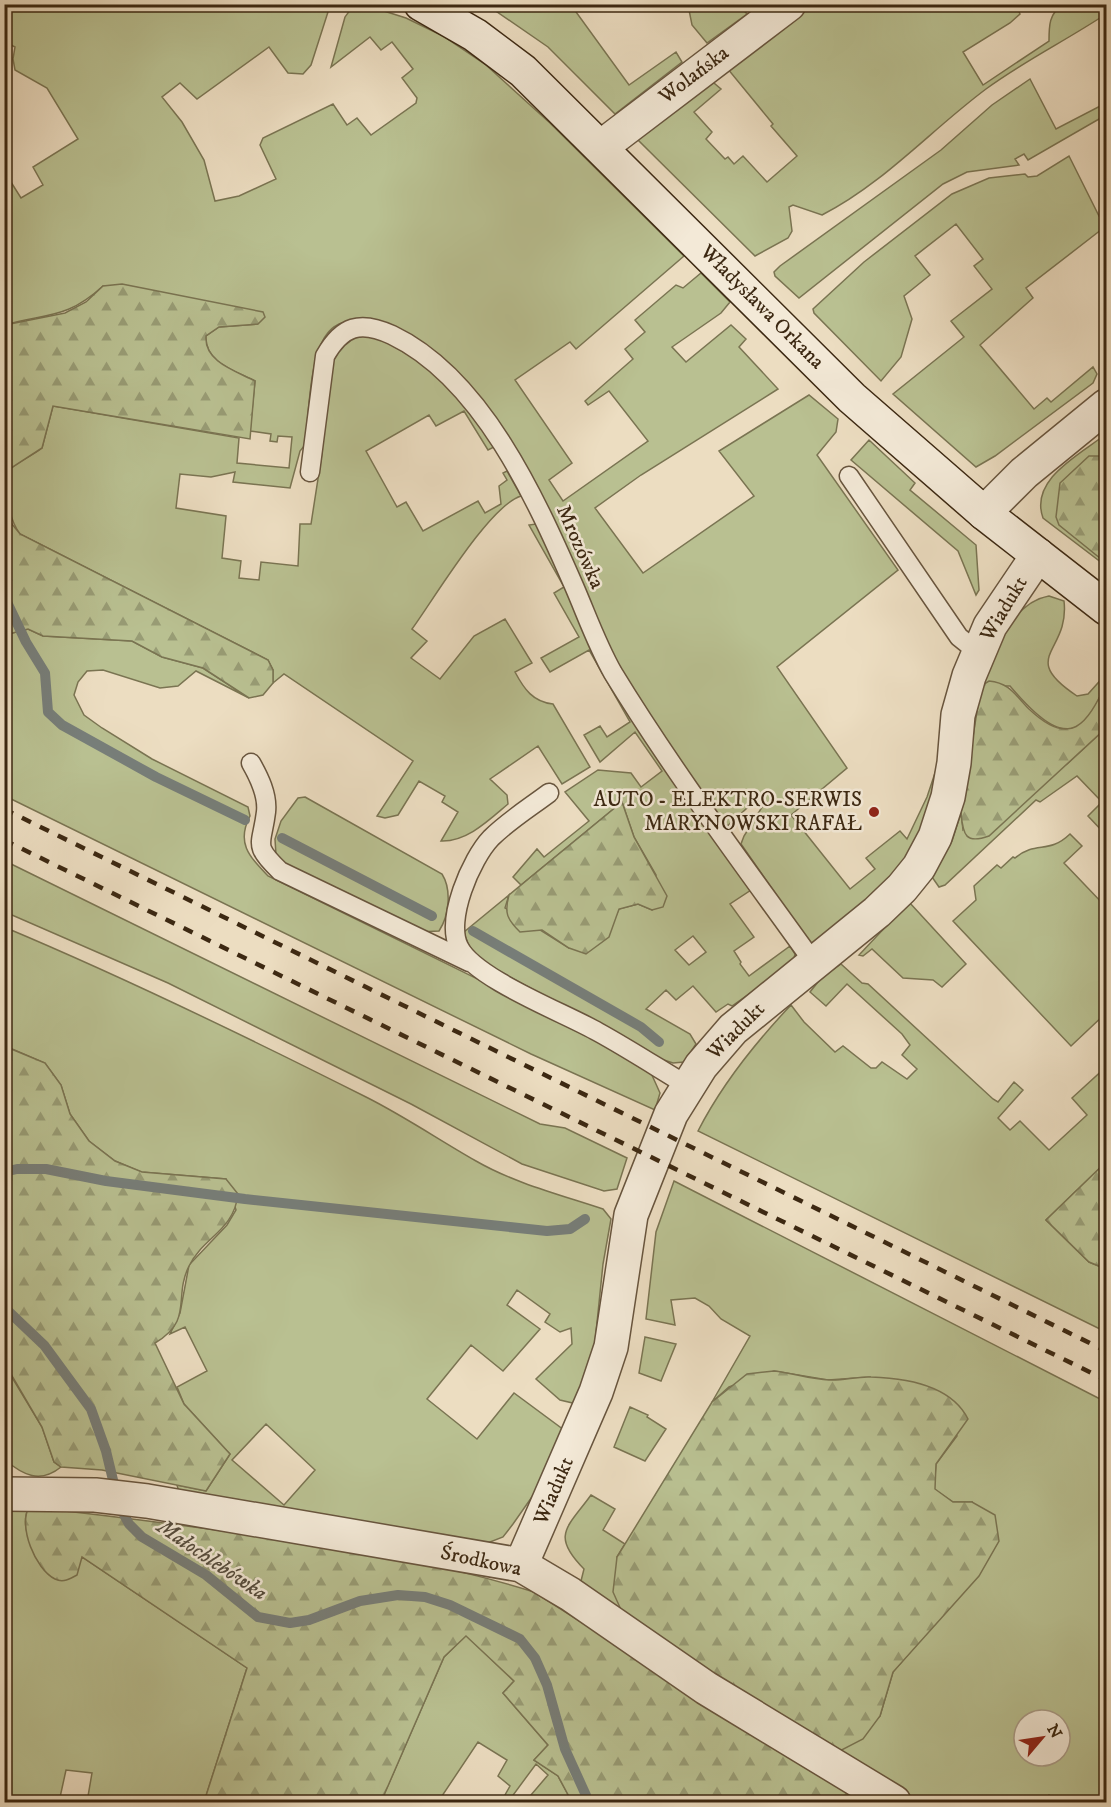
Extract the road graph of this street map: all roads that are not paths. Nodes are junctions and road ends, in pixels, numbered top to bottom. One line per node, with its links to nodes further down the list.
1 (421, 4): 3 (street, Władysława Orkana)
2 (789, 4): 3 (street, Wolańska)
3 (601, 147): 7 (street, Władysława Orkana)
4 (1107, 406): 7 (street)
5 (310, 472): 14 (lane, Mrozówka)
6 (849, 476): 10 (lane)
7 (984, 513): 8 (street, Władysława Orkana)
8 (1038, 555): 9 (street, Władysława Orkana); 10 (street, Wiadukt)
9 (1107, 608)
10 (979, 652): 14 (street, Wiadukt)
11 (251, 763): 13 (lane)
12 (549, 793): 13 (lane)
13 (471, 962): 15 (lane)
14 (814, 963): 15 (street, Wiadukt)
15 (688, 1086): 17 (street, Wiadukt)
16 (4, 1494): 17 (street, Środkowa)
17 (521, 1565): 18 (street, Środkowa)
18 (894, 1803)

